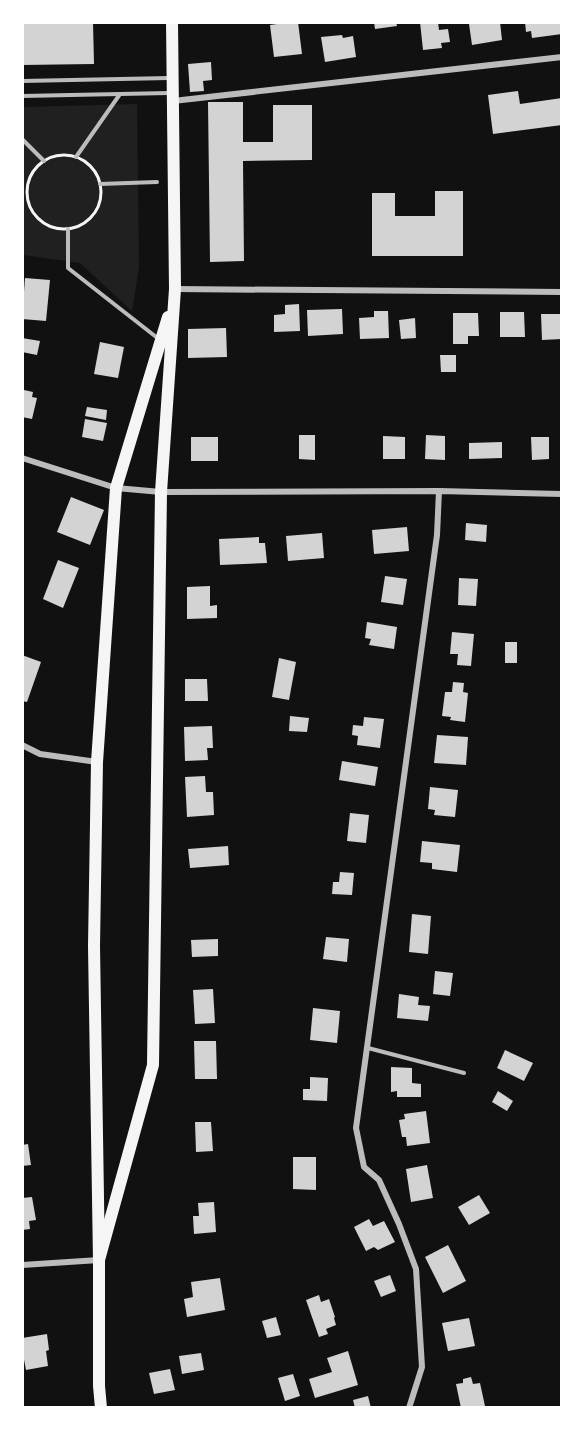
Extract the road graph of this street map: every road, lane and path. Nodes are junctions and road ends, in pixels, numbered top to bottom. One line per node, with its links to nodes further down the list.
1 (172, 22): 3 (main road)
2 (561, 57): 7 (street)
3 (173, 78): 4 (lane); 7 (main road)
4 (22, 81)
5 (120, 94): 6 (lane); 7 (lane); 9 (lane)
6 (22, 96)
7 (173, 97): 14 (main road)
8 (22, 139): 10 (lane)
9 (76, 158): 10 (path); 12 (path)
10 (44, 161): 13 (path)
11 (158, 182): 12 (lane)
12 (100, 184): 13 (path)
13 (68, 229): 16 (lane)
14 (176, 289): 15 (street); 16 (main road); 20 (main road)
15 (561, 292)
16 (162, 341): 18 (main road)
17 (22, 458): 18 (street)
18 (116, 488): 20 (street); 23 (main road)
19 (439, 491): 20 (street); 21 (street); 24 (street)
20 (161, 492): 26 (main road)
21 (561, 494)
22 (22, 745): 23 (street)
23 (97, 762): 26 (main road)
24 (367, 1048): 25 (lane); 29 (street)
25 (464, 1073)
26 (99, 1260): 27 (street); 28 (main road)
27 (22, 1265)
28 (101, 1407)
29 (409, 1407)

